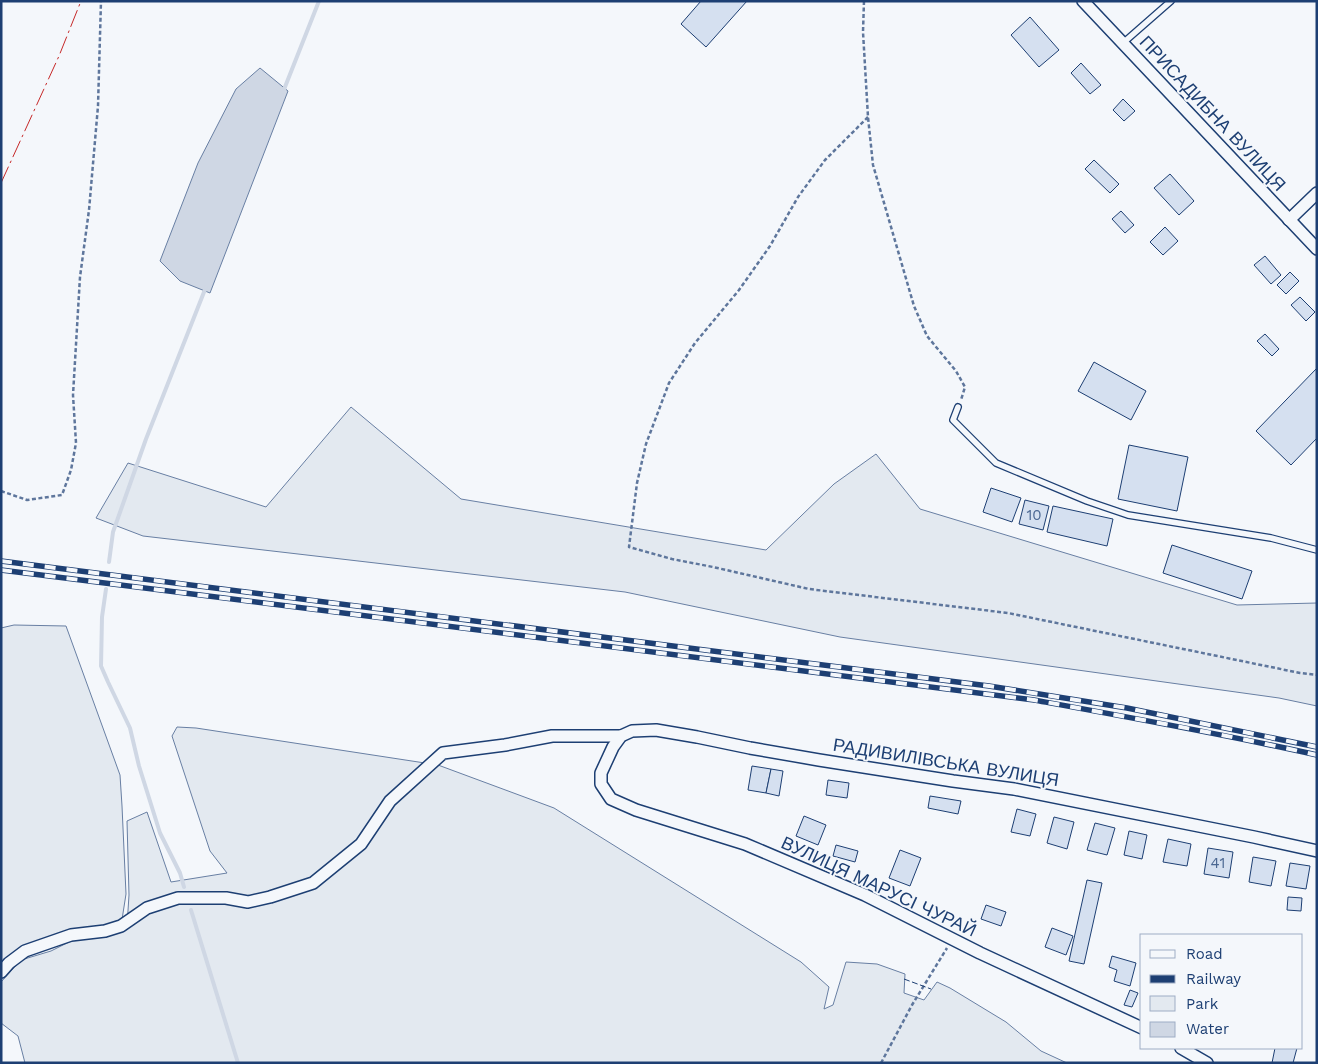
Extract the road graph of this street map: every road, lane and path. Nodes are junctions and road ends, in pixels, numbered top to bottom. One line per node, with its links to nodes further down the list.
1 (101, 1): 11 (path)
2 (864, 1): 6 (path)
3 (1083, 1): 5 (street, ПРИСАДИБНА ВУЛИЦЯ)
4 (1171, 1): 5 (lane)
5 (1123, 43): 8 (street, ПРИСАДИБНА ВУЛИЦЯ)
6 (868, 117): 10 (path); 13 (path)
7 (1317, 193): 8 (street)
8 (1289, 220): 9 (street, ПРИСАДИБНА ВУЛИЦЯ)
9 (1317, 249)
10 (958, 407): 12 (lane)
11 (1, 491)
12 (1317, 550)
13 (1317, 675)
14 (621, 736): 15 (street, РАДИВИЛІВСЬКА ВУЛИЦЯ); 16 (street, ВУЛИЦЯ МАРУСІ ЧУРАЙ); 17 (street, РАДИВИЛІВСЬКА ВУЛИЦЯ)
15 (1317, 851)
16 (953, 939): 18 (street, ВУЛИЦЯ МАРУСІ ЧУРАЙ); 20 (path)
17 (1, 972)
18 (1140, 1027)
19 (1183, 1049): 21 (street)
20 (881, 1063)
21 (1207, 1063)

